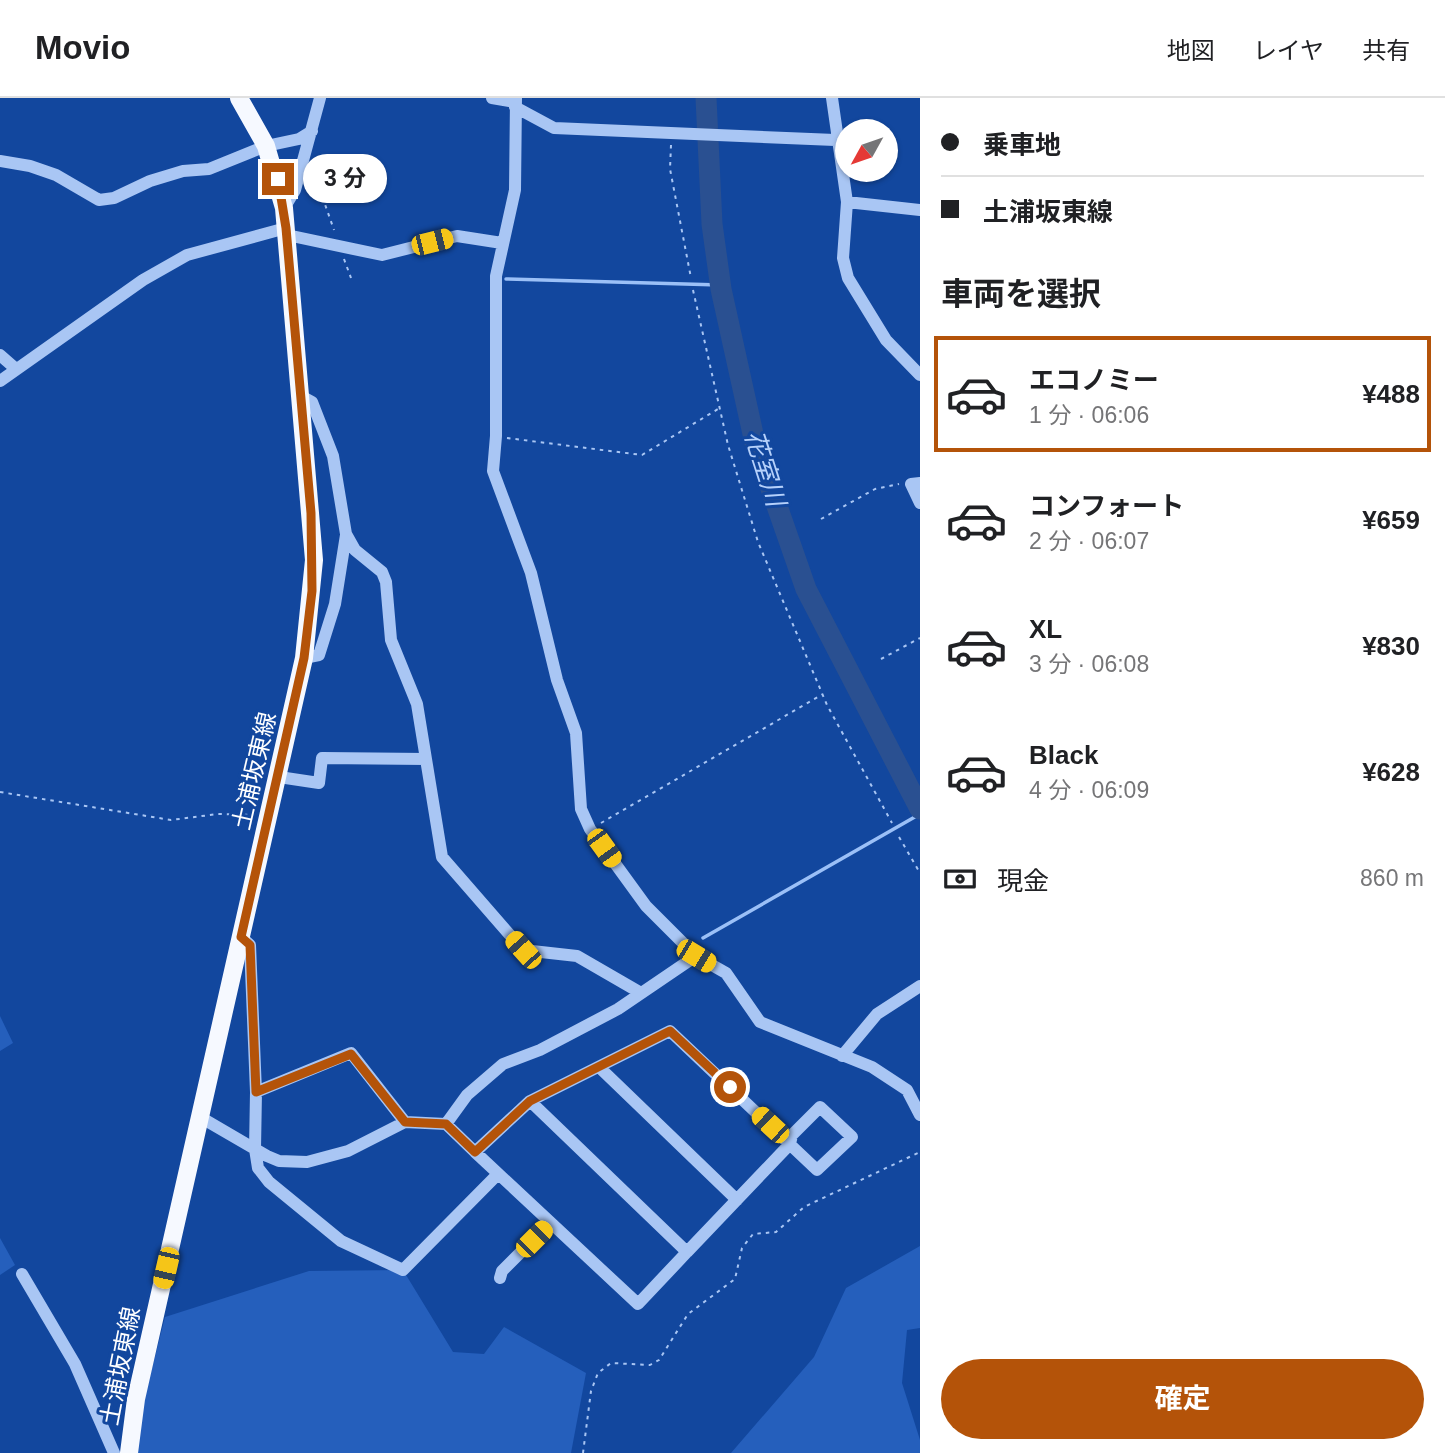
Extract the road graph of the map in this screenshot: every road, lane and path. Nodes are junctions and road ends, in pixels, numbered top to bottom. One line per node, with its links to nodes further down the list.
1 (239, 98): 9 (main road, 土浦坂東線)
2 (320, 98): 6 (street)
3 (492, 98): 5 (street)
4 (832, 98): 8 (street)
5 (516, 103): 7 (street); 17 (street)
6 (312, 131): 9 (street); 10 (street)
7 (671, 135): 8 (street); 20 (path)
8 (835, 140)
9 (266, 146): 11 (street); 14 (main road, 土浦坂東線)
10 (307, 152): 14 (street); 18 (path)
11 (0, 161)
12 (843, 182): 13 (street)
13 (847, 202): 15 (street); 24 (street)
14 (284, 208): 16 (main road, 土浦坂東線)
15 (920, 210)
16 (287, 232): 18 (street); 23 (street); 26 (main road, 土浦坂東線)
17 (502, 243): 18 (street); 28 (street)
18 (340, 248): 19 (path)
19 (351, 278)
20 (691, 278)
21 (692, 290): 27 (path)
22 (0, 355): 23 (street)
23 (16, 369): 25 (street)
24 (920, 375)
25 (0, 382)
26 (299, 395): 32 (street); 34 (main road, 土浦坂東線)
27 (719, 409): 28 (path); 36 (path)
28 (496, 436): 42 (street)
29 (915, 483): 30 (street); 31 (path)
30 (920, 503)
31 (821, 519)
32 (346, 534): 34 (street); 37 (street)
33 (920, 638): 35 (path)
34 (304, 658): 38 (main road, 土浦坂東線)
35 (881, 659)
36 (824, 693): 41 (path); 42 (path)
37 (426, 759): 38 (street); 48 (street)
38 (279, 777): 40 (main road, 土浦坂東線)
39 (0, 792): 40 (path)
40 (269, 816): 45 (main road, 土浦坂東線)
41 (892, 823)
42 (590, 829): 46 (street)
43 (899, 837): 44 (path)
44 (920, 873)
45 (241, 937): 51 (street); 54 (main road, 土浦坂東線)
46 (696, 956): 48 (street); 49 (street)
47 (920, 986): 49 (street)
48 (641, 993): 56 (street)
49 (842, 1056): 53 (street)
50 (599, 1067): 52 (street); 57 (street); 62 (street)
51 (256, 1092): 55 (street); 58 (street)
52 (530, 1101): 59 (street); 64 (street)
53 (920, 1115)
54 (200, 1117): 58 (street); 68 (main road, 土浦坂東線)
55 (405, 1122): 56 (street); 58 (street)
56 (446, 1124): 59 (street)
57 (790, 1144): 57 (street); 62 (street)
58 (255, 1149): 61 (street)
59 (475, 1152): 61 (street)
60 (920, 1152): 69 (path)
61 (497, 1175): 63 (street)
62 (737, 1200): 64 (street)
63 (550, 1223): 64 (street); 66 (street)
64 (687, 1252)
65 (22, 1274): 67 (street)
66 (500, 1278)
67 (114, 1453)
68 (129, 1453)
69 (583, 1453)

